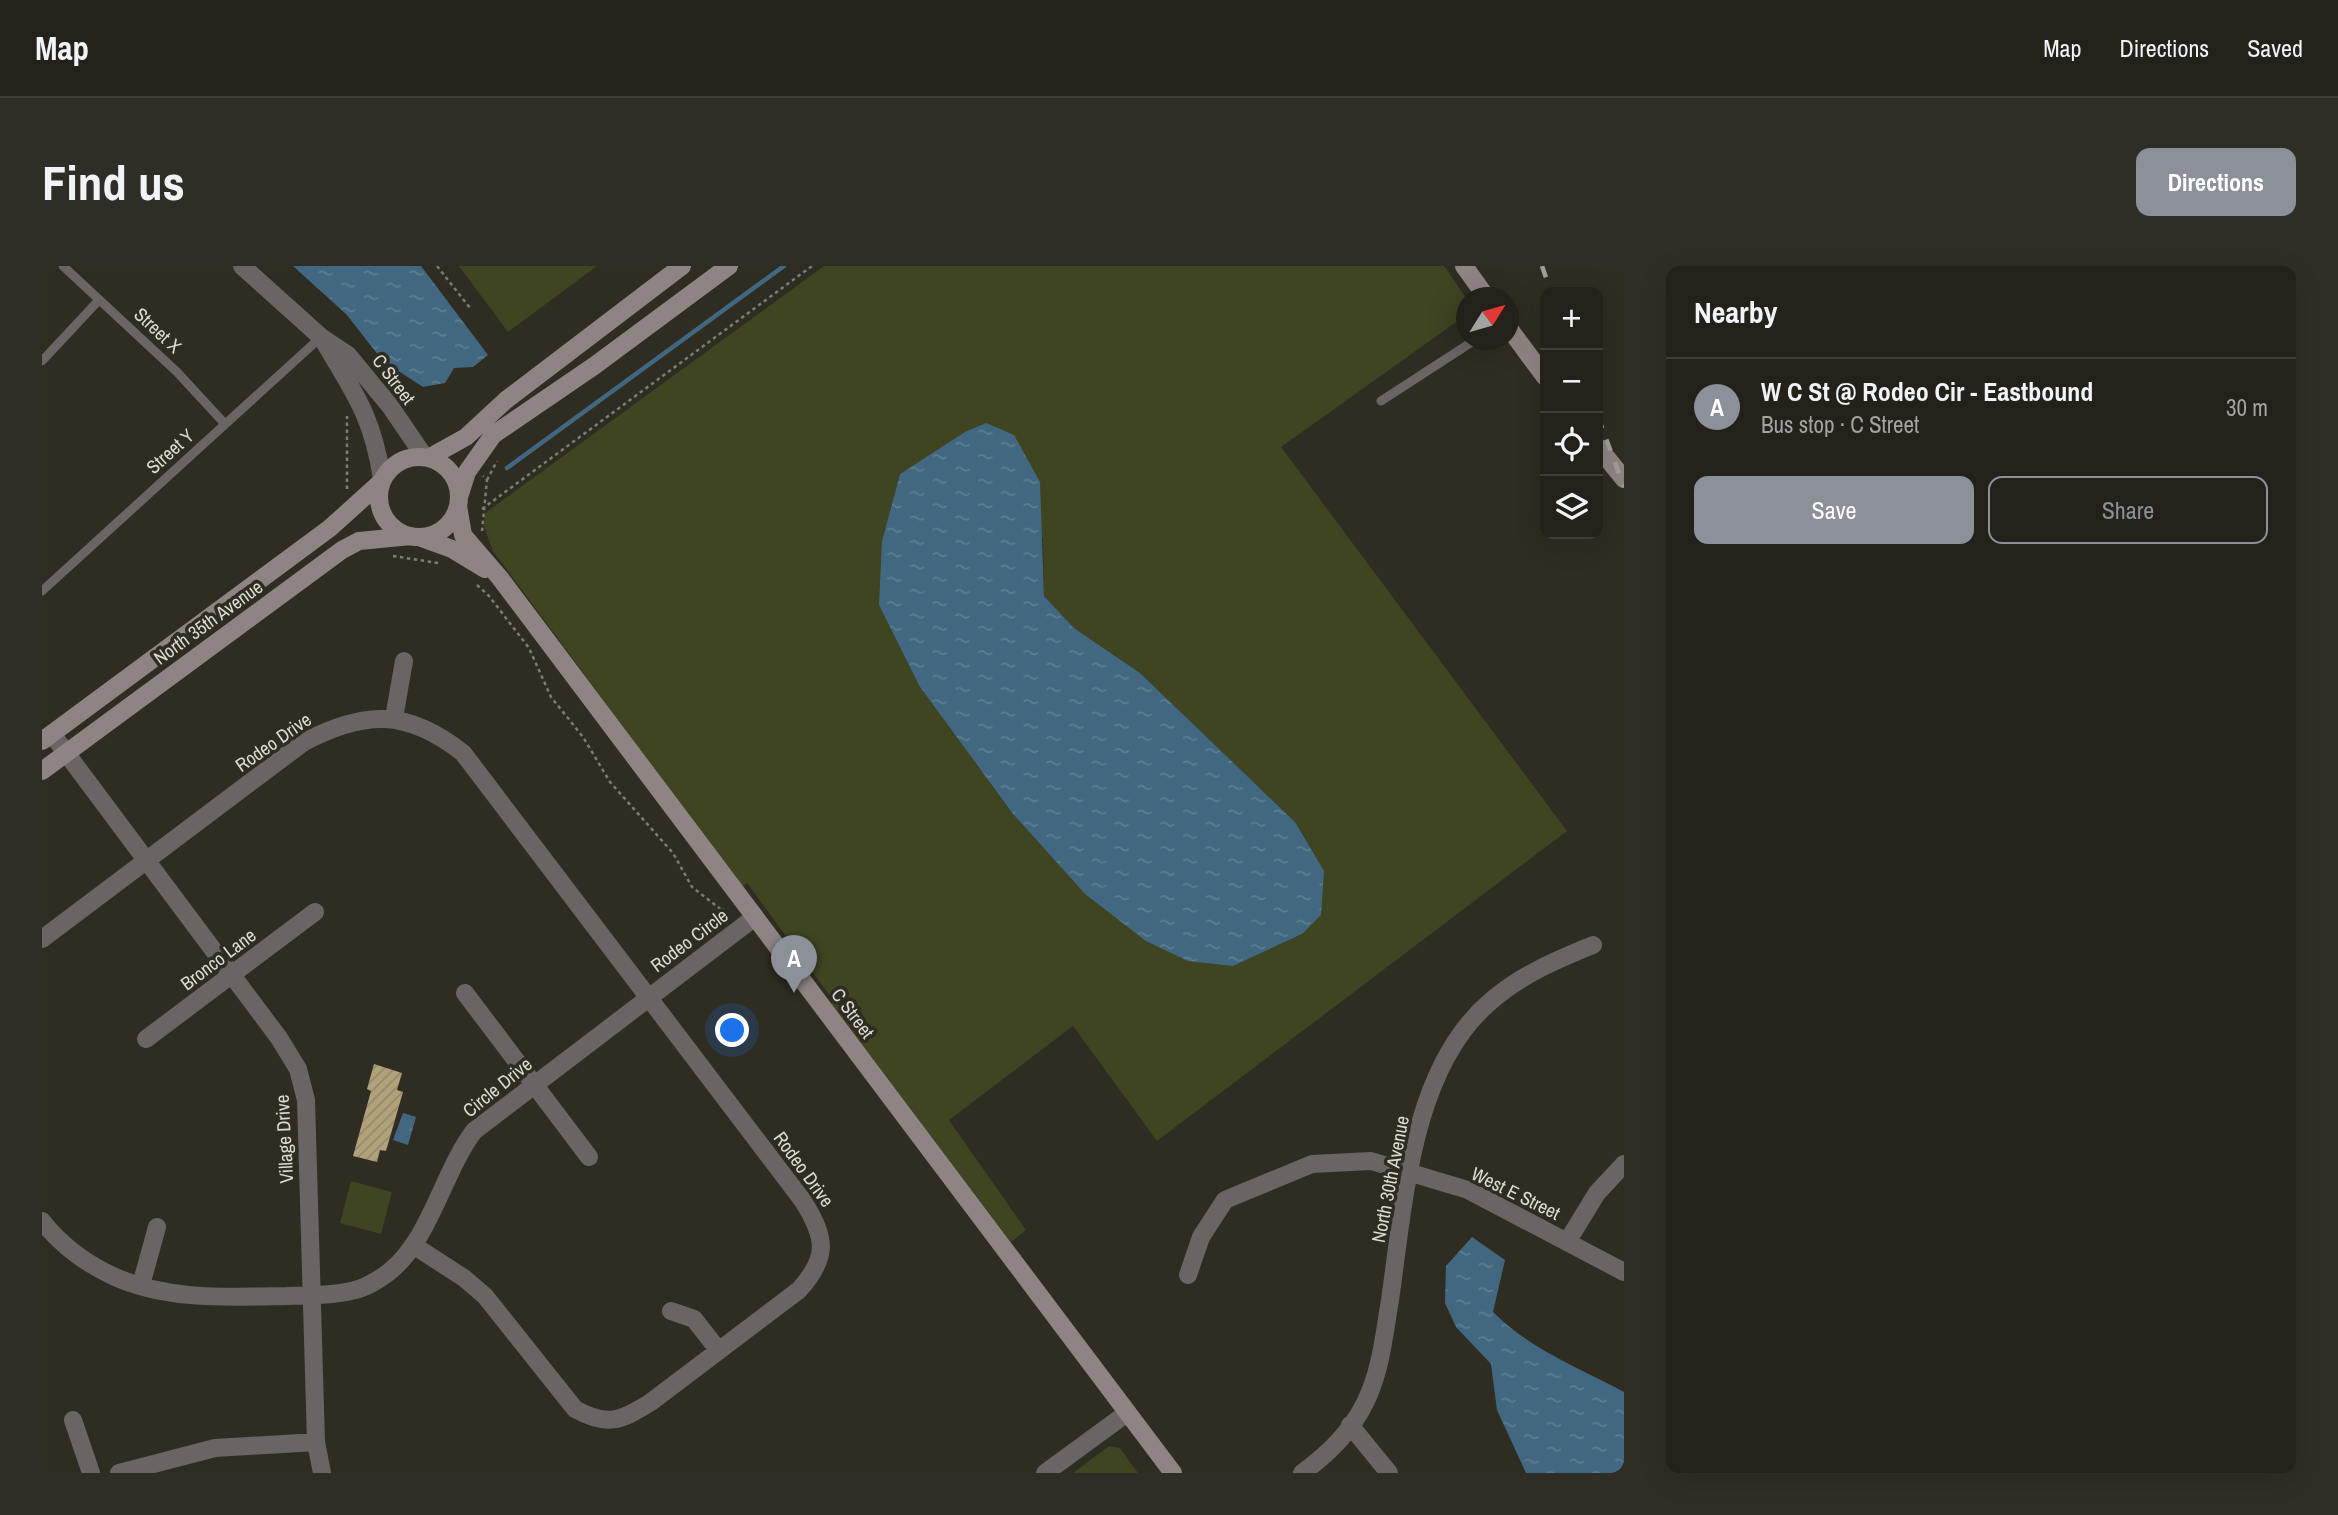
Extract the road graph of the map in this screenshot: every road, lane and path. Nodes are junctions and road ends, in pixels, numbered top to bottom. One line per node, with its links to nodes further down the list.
1 (63, 266): 9 (lane, Street X)
2 (242, 266): 11 (street, C Street)
3 (437, 266): 10 (path)
4 (682, 266): 20 (street)
5 (729, 266): 25 (street)
6 (812, 266): 26 (path)
7 (1464, 266): 8 (street)
8 (1479, 287)
9 (99, 300): 14 (lane); 18 (lane, Street X)
10 (470, 308)
11 (321, 337): 18 (lane, Street Y); 20 (street, C Street); 23 (street, C Street)
12 (1519, 342): 15 (street)
13 (1460, 350): 16 (lane)
14 (42, 361)
15 (1540, 370)
16 (1381, 401)
17 (347, 411): 24 (path)
18 (225, 424): 33 (lane, Street Y)
19 (1603, 453): 22 (street)
20 (427, 457): 23 (street); 25 (street)
21 (484, 477): 26 (path)
22 (1624, 479)
23 (382, 481): 27 (street); 36 (street, North 35th Avenue)
24 (343, 494)
25 (459, 502): 27 (street); 32 (street, C Street)
26 (482, 509): 28 (path)
27 (414, 537): 32 (street, C Street); 37 (street, North 35th Avenue)
28 (483, 541)
29 (383, 555): 30 (path)
30 (447, 566)
31 (468, 578): 40 (path)
32 (500, 578): 42 (street, C Street)
33 (42, 591)
34 (404, 661): 35 (street)
35 (394, 718): 39 (street, Rodeo Drive); 47 (street, Rodeo Drive)
36 (47, 737): 37 (street, Village Drive)
37 (65, 754): 38 (street, North 35th Avenue); 39 (street, Village Drive)
38 (42, 771)
39 (146, 861): 43 (street, Rodeo Drive); 45 (street, Village Drive)
40 (723, 911)
41 (314, 912): 45 (street, Bronco Lane)
42 (755, 917): 47 (street, Rodeo Circle); 63 (street, C Street)
43 (42, 939)
44 (1593, 945): 52 (street, North 30th Avenue)
45 (232, 976): 48 (street, Bronco Lane); 60 (street, Village Drive)
46 (465, 993): 49 (street)
47 (649, 997): 49 (street, Circle Drive); 62 (street, Rodeo Drive)
48 (146, 1039)
49 (532, 1084): 50 (street); 56 (street, Circle Drive)
50 (589, 1157)
51 (1624, 1164): 55 (street)
52 (1409, 1174): 55 (street, West E Street); 58 (street, West E Street); 65 (street, North 30th Avenue)
53 (42, 1222): 59 (street)
54 (157, 1227): 59 (street)
55 (1567, 1242): 57 (street, West E Street)
56 (413, 1245): 60 (street); 62 (street, Rodeo Drive)
57 (1624, 1272)
58 (1188, 1275)
59 (141, 1285): 60 (street)
60 (310, 1295): 66 (street, Village Drive)
61 (671, 1311): 62 (street)
62 (719, 1351)
63 (1127, 1413): 70 (street); 71 (street, C Street)
64 (73, 1420): 67 (street)
65 (1350, 1425): 72 (street, North 30th Avenue); 73 (street)
66 (316, 1442): 68 (street); 69 (street, Village Drive)
67 (91, 1473)
68 (119, 1473)
69 (321, 1473)
70 (1045, 1473)
71 (1173, 1473)
72 (1302, 1473)
73 (1390, 1473)

